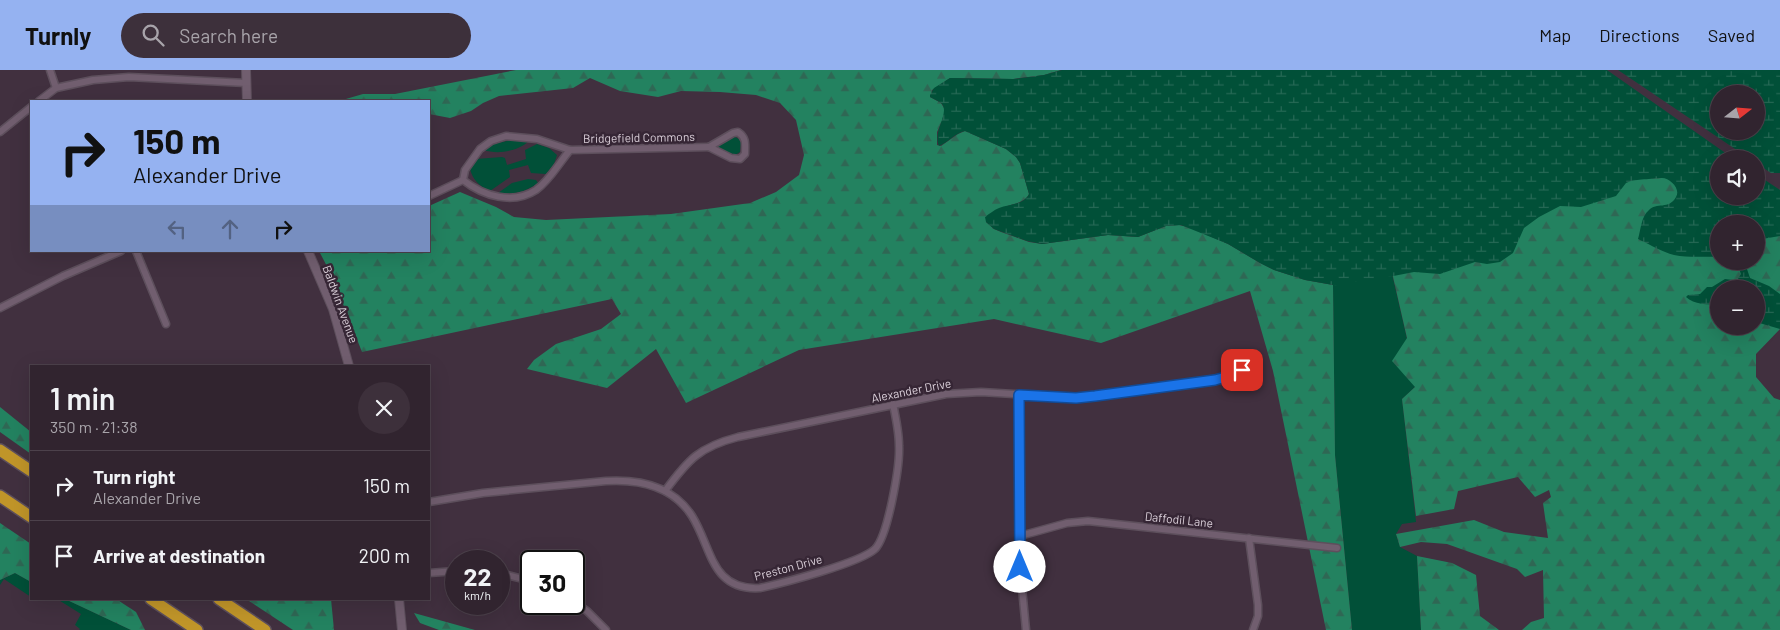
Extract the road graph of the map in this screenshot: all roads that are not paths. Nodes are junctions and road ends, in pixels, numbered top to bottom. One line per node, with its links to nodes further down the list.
1 (50, 70): 6 (street)
2 (129, 70): 4 (street)
3 (246, 70): 5 (street)
4 (129, 78): 5 (street); 6 (street)
5 (246, 83): 8 (street)
6 (56, 88): 7 (street)
7 (40, 100)
8 (247, 100)
9 (30, 108): 10 (street)
10 (0, 132)
11 (708, 147): 11 (street, Bridgefield Commons); 12 (street, Bridgefield Commons)
12 (570, 150): 13 (street, Bridgefield Commons); 13 (street, Bridgefield Commons)
13 (463, 180): 14 (street)
14 (430, 196)
15 (119, 252): 18 (street)
16 (136, 252): 19 (street)
17 (308, 252): 20 (street, Baldwin Avenue)
18 (0, 308)
19 (166, 324)
20 (349, 365)
21 (1242, 370): 22 (street, Alexander Drive)
22 (1019, 395): 23 (street, Alexander Drive); 30 (street)
23 (893, 404): 26 (street, Alexander Drive); 26 (street, Preston Drive)
24 (0, 450): 25 (highway)
25 (30, 470)
26 (665, 491): 28 (street, Preston Drive)
27 (0, 496): 29 (highway)
28 (430, 502)
29 (30, 516)
30 (1020, 536): 31 (street, Daffodil Lane); 43 (street)
31 (1249, 538): 32 (street, Daffodil Lane); 44 (street)
32 (1337, 548)
33 (445, 571): 34 (street)
34 (430, 572)
35 (152, 600): 39 (highway)
36 (220, 600): 40 (highway)
37 (399, 600): 41 (street)
38 (585, 610): 42 (street)
39 (197, 630)
40 (265, 630)
41 (402, 630)
42 (606, 630)
43 (1026, 630)
44 (1253, 630)

